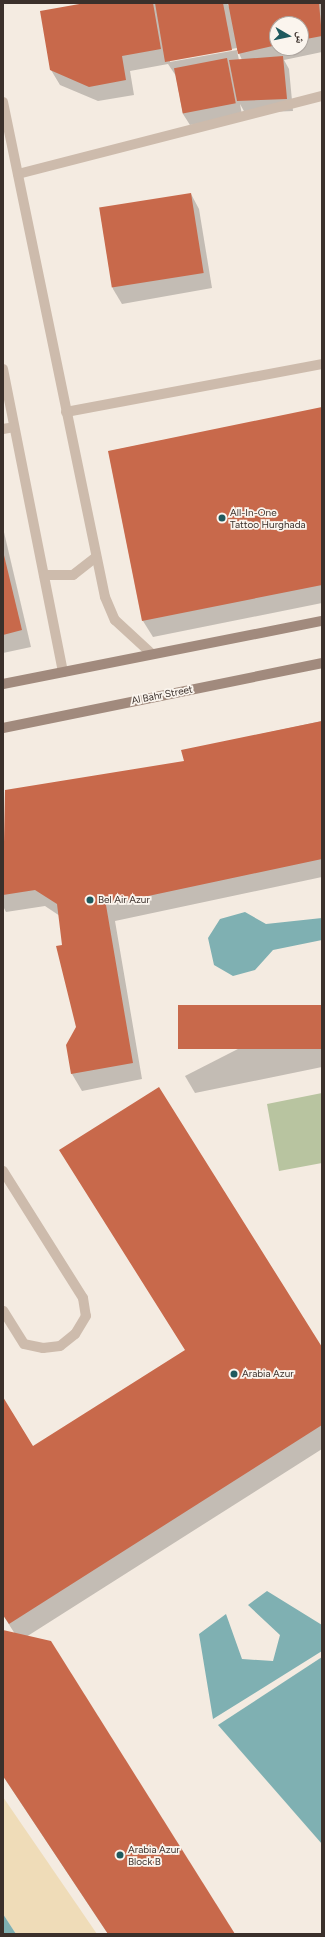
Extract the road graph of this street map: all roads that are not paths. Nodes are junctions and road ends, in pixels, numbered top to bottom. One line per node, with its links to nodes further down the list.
1 (322, 96): 3 (street)
2 (3, 102): 3 (street)
3 (18, 174): 6 (street)
4 (322, 364): 6 (street)
5 (3, 369): 7 (street)
6 (66, 412): 9 (street)
7 (14, 426): 8 (street); 10 (street)
8 (3, 429)
9 (96, 557): 10 (street); 12 (street)
10 (44, 575): 14 (street)
11 (322, 621): 12 (main road)
12 (152, 654): 14 (main road)
13 (322, 663): 16 (main road, Al Bahr Street)
14 (63, 672): 15 (main road)
15 (3, 684)
16 (3, 728)
17 (3, 1171): 18 (street)
18 (3, 1311)

